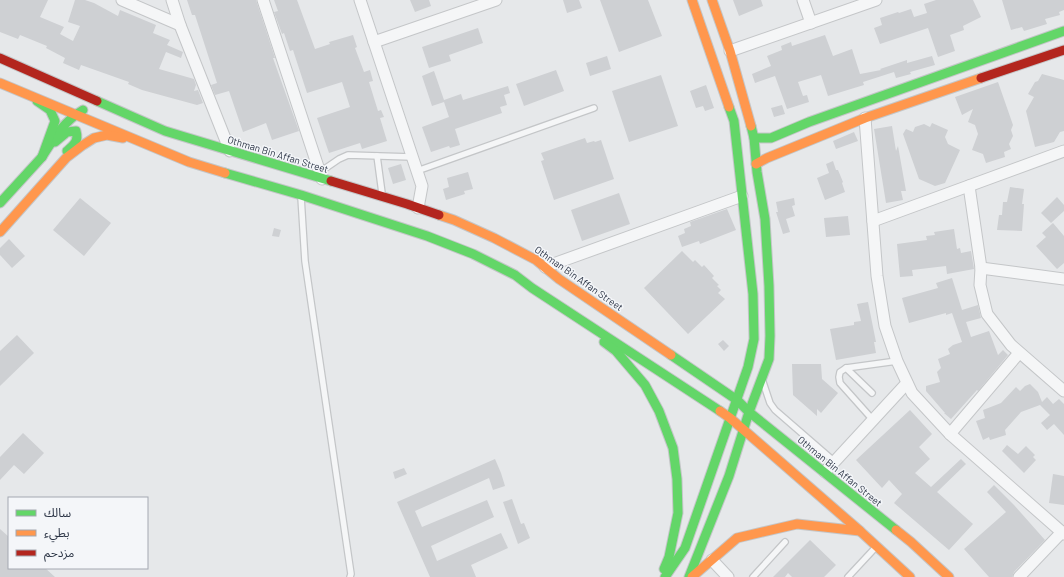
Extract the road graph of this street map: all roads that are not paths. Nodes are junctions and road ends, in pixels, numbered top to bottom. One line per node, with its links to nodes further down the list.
1 (122, 0): 11 (street)
2 (172, 0): 11 (street)
3 (263, 0): 32 (street)
4 (360, 0): 13 (street)
5 (496, 0): 13 (street)
6 (692, 0): 36 (street)
7 (712, 0): 15 (street)
8 (803, 0): 10 (street)
9 (876, 0): 10 (street)
10 (811, 23): 15 (street)
11 (180, 25): 25 (street)
12 (1064, 31): 23 (street)
13 (374, 42): 29 (street)
14 (1064, 50): 22 (street)
15 (730, 51): 23 (street)
16 (0, 58): 20 (street, Othman Bin Affan Street)
17 (0, 83): 18 (street)
18 (24, 93): 21 (street); 27 (street)
19 (594, 108): 31 (lane)
20 (117, 110): 21 (street); 25 (street, Othman Bin Affan Street)
21 (75, 114): 24 (street); 27 (street)
22 (865, 118): 30 (street); 40 (street)
23 (754, 138): 30 (street)
24 (136, 140): 33 (street); 35 (street)
25 (230, 151): 32 (street, Othman Bin Affan Street)
26 (1064, 151): 34 (street)
27 (42, 156): 33 (street); 38 (street)
28 (377, 156): 29 (lane); 32 (lane); 37 (lane)
29 (412, 157): 31 (street)
30 (756, 164): 51 (street)
31 (417, 171): 39 (street)
32 (320, 175): 37 (street, Othman Bin Affan Street)
33 (47, 180): 41 (street)
34 (969, 186): 40 (street); 43 (street)
35 (301, 195): 42 (street); 69 (lane)
36 (742, 196): 44 (street); 55 (street)
37 (382, 197): 39 (street, Othman Bin Affan Street)
38 (0, 203)
39 (418, 208): 44 (street, Othman Bin Affan Street)
40 (873, 221): 49 (street)
41 (0, 232)
42 (444, 243): 45 (street); 47 (street)
43 (981, 268): 46 (street); 48 (street)
44 (546, 272): 55 (street, Othman Bin Affan Street)
45 (532, 277)
46 (1064, 279)
47 (565, 309): 57 (street); 70 (street)
48 (1019, 352): 53 (street); 60 (street)
49 (897, 361): 50 (lane); 52 (street)
50 (846, 368): 54 (lane); 58 (lane)
51 (762, 378): 56 (street); 61 (lane)
52 (907, 383): 58 (street); 60 (street)
53 (1064, 391)
54 (872, 393)
55 (737, 400): 56 (street, Othman Bin Affan Street); 57 (street)
56 (749, 412): 59 (street); 62 (street, Othman Bin Affan Street)
57 (730, 418): 59 (street); 71 (street)
58 (873, 420): 61 (street)
59 (744, 431): 63 (street); 72 (street)
60 (950, 434): 64 (street)
61 (835, 462): 62 (street)
62 (825, 472): 76 (street, Othman Bin Affan Street)
63 (860, 531): 66 (street); 67 (street)
64 (1063, 533): 77 (street)
65 (785, 542): 68 (lane)
66 (877, 546): 74 (lane); 75 (street)
67 (712, 560): 72 (street); 73 (street)
68 (757, 576)
69 (350, 577)
70 (660, 577)
71 (665, 577)
72 (690, 577)
73 (728, 577)
74 (848, 577)
75 (910, 577)
76 (949, 577)
77 (1019, 577)

